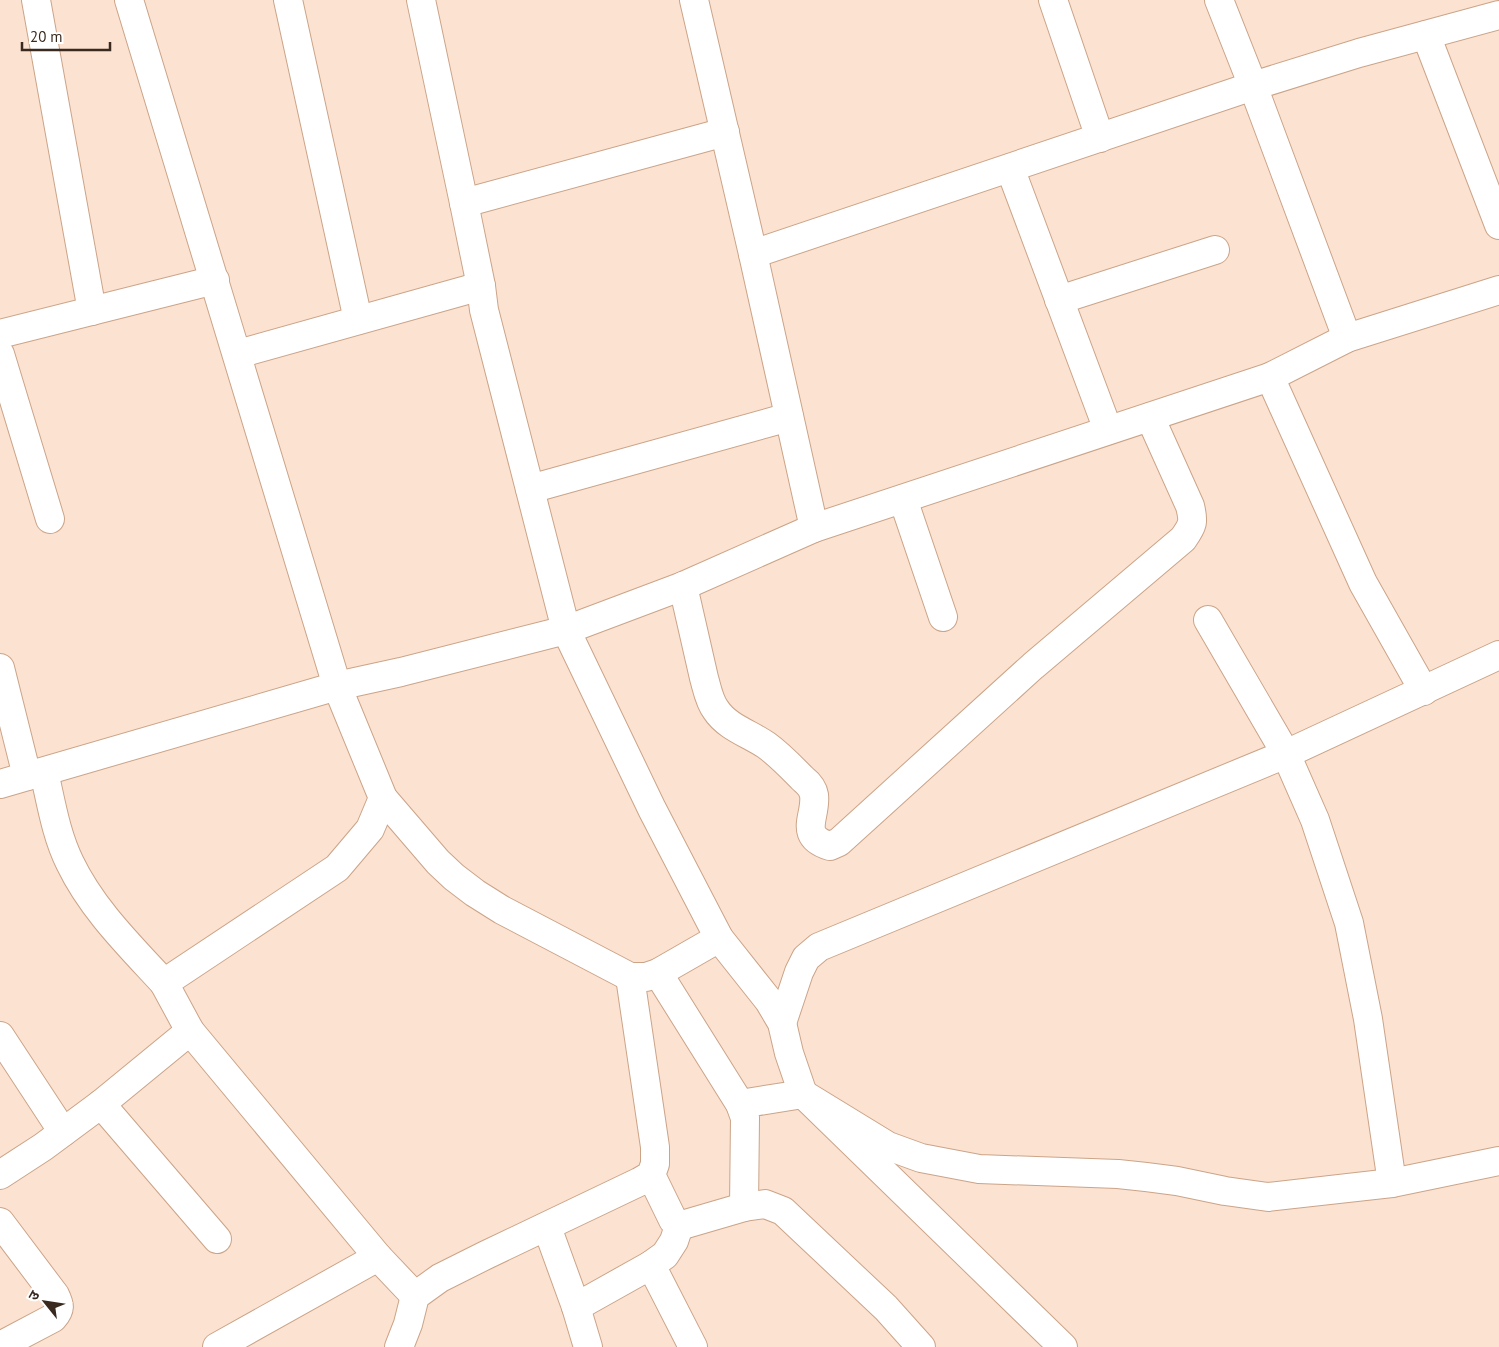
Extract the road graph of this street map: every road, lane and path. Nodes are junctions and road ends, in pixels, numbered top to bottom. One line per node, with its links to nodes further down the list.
1 (36, 0): 22 (street)
2 (129, 0): 18 (street)
3 (288, 0): 23 (street)
4 (421, 0): 14 (street)
5 (694, 0): 11 (street)
6 (1053, 0): 12 (street)
7 (1219, 0): 10 (street)
8 (1486, 12): 9 (street)
9 (1426, 35): 10 (street); 15 (street)
10 (1253, 86): 12 (street); 25 (street)
11 (725, 132): 14 (street); 17 (street)
12 (1100, 138): 13 (street)
13 (1010, 168): 17 (street); 21 (street)
14 (464, 203): 19 (street)
15 (1499, 225)
16 (1215, 250): 21 (street)
17 (753, 254): 29 (street)
18 (215, 280): 22 (street); 27 (street)
19 (481, 286): 23 (street); 32 (street)
20 (1499, 290): 25 (street)
21 (1059, 300): 31 (street)
22 (92, 311): 24 (street)
23 (358, 320): 27 (street)
24 (0, 334)
25 (1347, 338): 28 (street)
26 (0, 354): 34 (street)
27 (238, 354): 42 (street)
28 (1270, 377): 30 (street); 43 (street)
29 (790, 417): 32 (street); 35 (street)
30 (1150, 417): 31 (street); 36 (street)
31 (1108, 430): 33 (street)
32 (530, 489): 39 (street)
33 (903, 499): 35 (street); 37 (street)
34 (50, 519)
35 (814, 528): 36 (street)
36 (683, 586): 39 (street)
37 (943, 617)
38 (1208, 620): 44 (street)
39 (566, 630): 42 (street); 48 (street)
40 (1499, 655): 43 (street)
41 (0, 668): 45 (street)
42 (337, 686): 45 (street); 47 (street)
43 (1424, 690): 44 (street)
44 (1286, 754): 52 (street); 62 (street)
45 (35, 774): 46 (street); 51 (street)
46 (0, 784)
47 (383, 798): 50 (street); 51 (street)
48 (719, 938): 49 (street); 52 (street)
49 (658, 973): 50 (street); 57 (street)
50 (630, 977): 61 (street)
51 (164, 983): 53 (street)
52 (782, 1023): 55 (street)
53 (190, 1031): 56 (street); 68 (street)
54 (0, 1036): 58 (street)
55 (802, 1094): 57 (street); 62 (street); 78 (street)
56 (101, 1104): 58 (street); 67 (street)
57 (740, 1104): 63 (street)
58 (63, 1132): 60 (street)
59 (1499, 1161): 62 (street)
60 (0, 1175)
61 (651, 1175): 65 (street); 66 (street)
62 (1392, 1183)
63 (744, 1207): 65 (street); 77 (street)
64 (0, 1222): 72 (street)
65 (679, 1226): 69 (street)
66 (547, 1227): 70 (street); 71 (street)
67 (217, 1238)
68 (378, 1257): 70 (street); 73 (street)
69 (651, 1265): 71 (street); 76 (street)
70 (415, 1296): 74 (street)
71 (576, 1307): 75 (street)
72 (0, 1346)
73 (217, 1347)
74 (399, 1347)
75 (588, 1347)
76 (693, 1347)
77 (921, 1347)
78 (1062, 1347)

